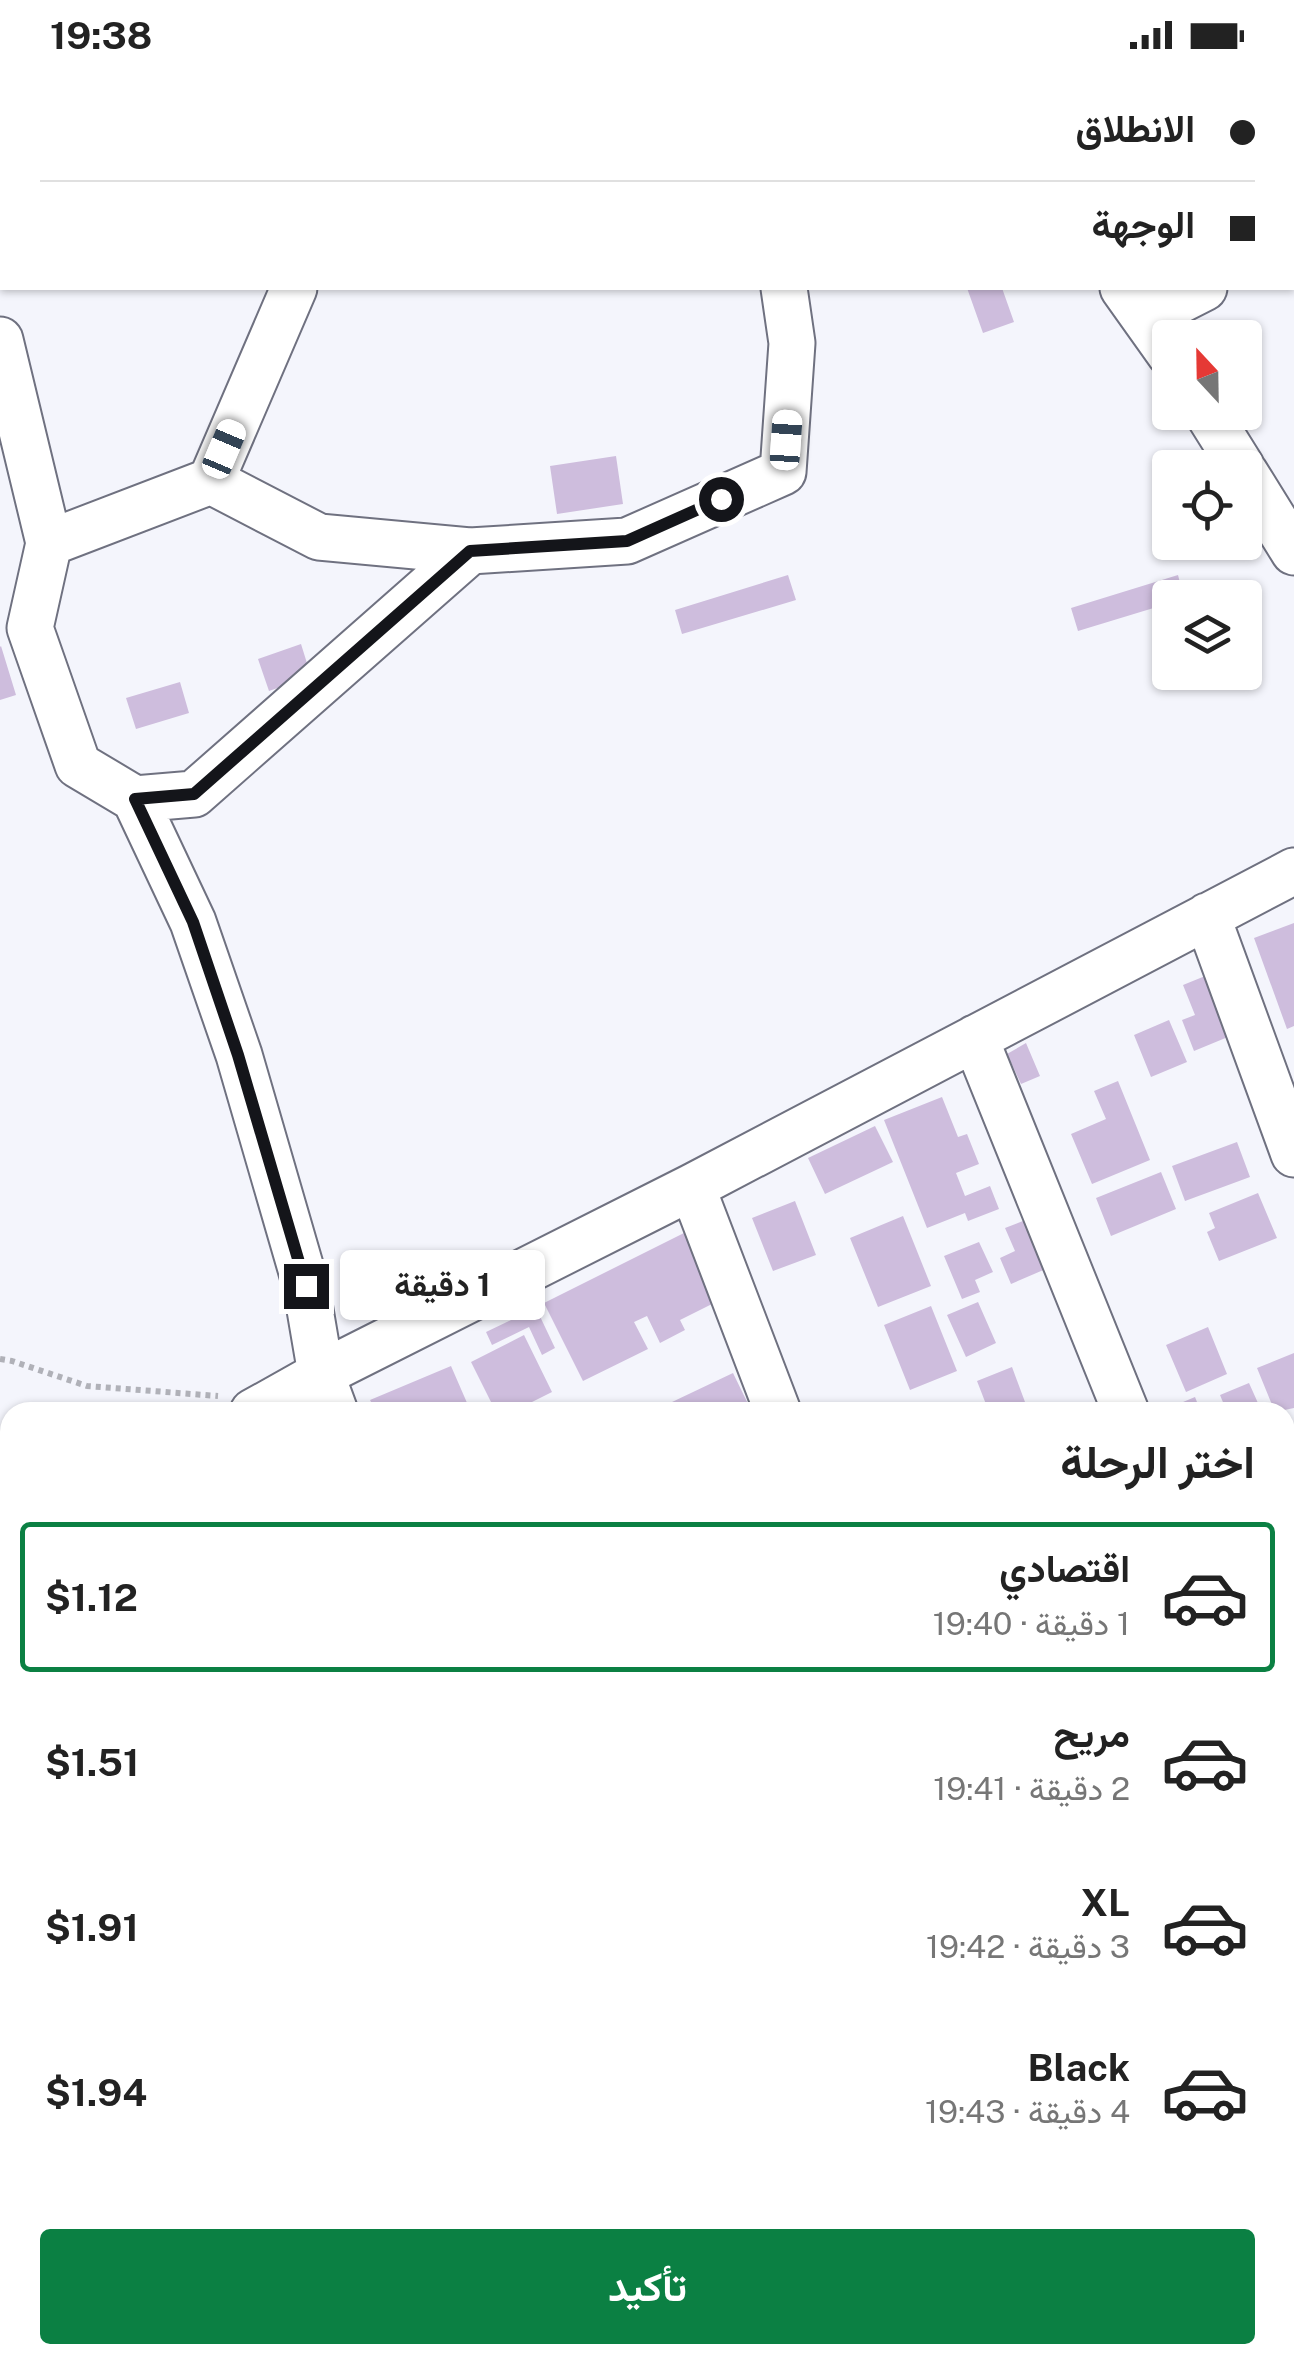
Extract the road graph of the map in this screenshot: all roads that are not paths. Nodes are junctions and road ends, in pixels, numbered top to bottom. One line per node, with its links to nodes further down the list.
1 (293, 290): 6 (street)
2 (784, 290): 9 (street)
3 (1200, 290): 4 (street)
4 (1147, 320)
5 (0, 340): 8 (street)
6 (211, 481): 8 (street); 9 (street)
7 (1262, 501): 10 (street)
8 (50, 543): 11 (street)
9 (470, 551): 11 (street)
10 (1294, 552)
11 (135, 799): 17 (street)
12 (1294, 871): 13 (street)
13 (1207, 916): 14 (street); 15 (street)
14 (975, 1038): 16 (street); 20 (street)
15 (1294, 1154)
16 (692, 1187): 17 (street); 19 (street)
17 (328, 1393): 18 (street)
18 (284, 1402)
19 (774, 1402)
20 (1122, 1402)

